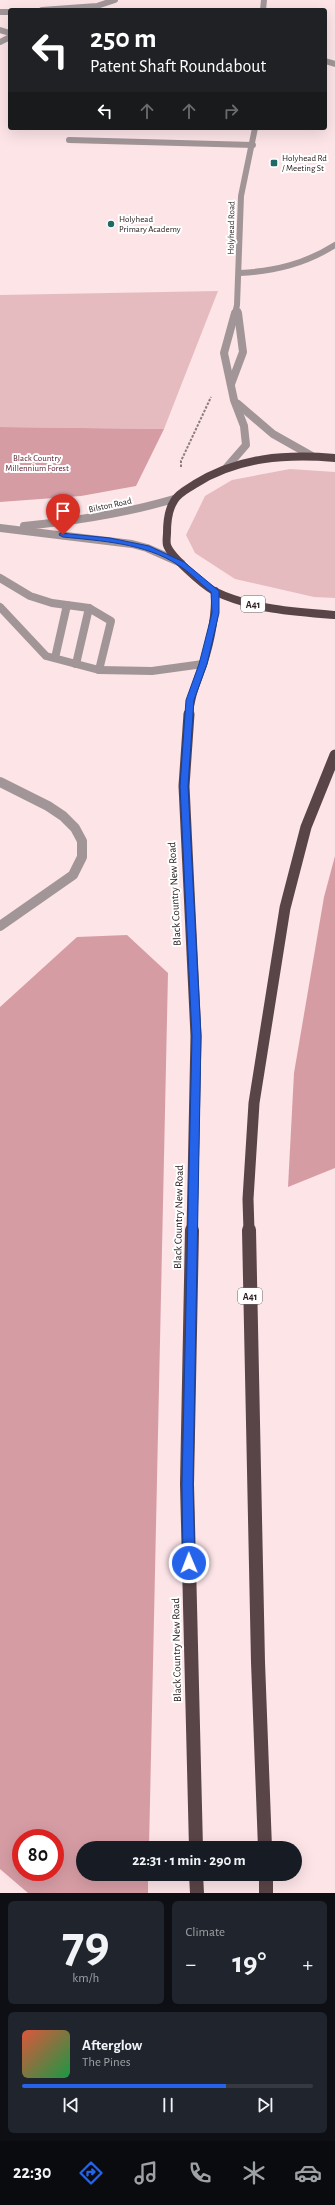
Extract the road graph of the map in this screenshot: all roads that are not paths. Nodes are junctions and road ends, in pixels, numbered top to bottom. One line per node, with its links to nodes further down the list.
1 (83, 0): 3 (street)
2 (115, 0): 3 (street)
3 (97, 6): 4 (street)
4 (74, 8)
5 (255, 130): 7 (street, Holyhead Road)
6 (68, 140): 7 (street)
7 (253, 145): 9 (street, Holyhead Road)
8 (335, 245): 9 (street)
9 (240, 273): 10 (street, Holyhead Road)
10 (237, 305): 11 (street, Holyhead Road); 11 (street, Holyhead Road)
11 (230, 385): 12 (street, Holyhead Road)
12 (234, 400): 13 (street, Holyhead Road); 15 (street, Holyhead Road)
13 (312, 456): 14 (highway); 15 (highway)
14 (335, 458)
15 (226, 468): 16 (highway)
16 (174, 499): 17 (highway, A41); 17 (street, Bilston Road)
17 (181, 563): 19 (highway, A41)
18 (0, 578): 20 (street)
19 (215, 591): 23 (highway, A41); 26 (highway, Black Country New Road)
20 (67, 605): 22 (street); 24 (street)
21 (0, 608): 24 (street)
22 (89, 608): 25 (street); 27 (street)
23 (335, 616)
24 (55, 658): 25 (street)
25 (76, 664): 27 (street)
26 (203, 664): 27 (street); 31 (highway, Black Country New Road)
27 (99, 670)
28 (335, 755): 32 (highway, A41)
29 (0, 782): 30 (street)
30 (0, 926)
31 (196, 1841)
32 (265, 1841)
33 (196, 1881): 35 (highway)
34 (266, 1881): 36 (highway)
35 (197, 1893)
36 (266, 1893)

